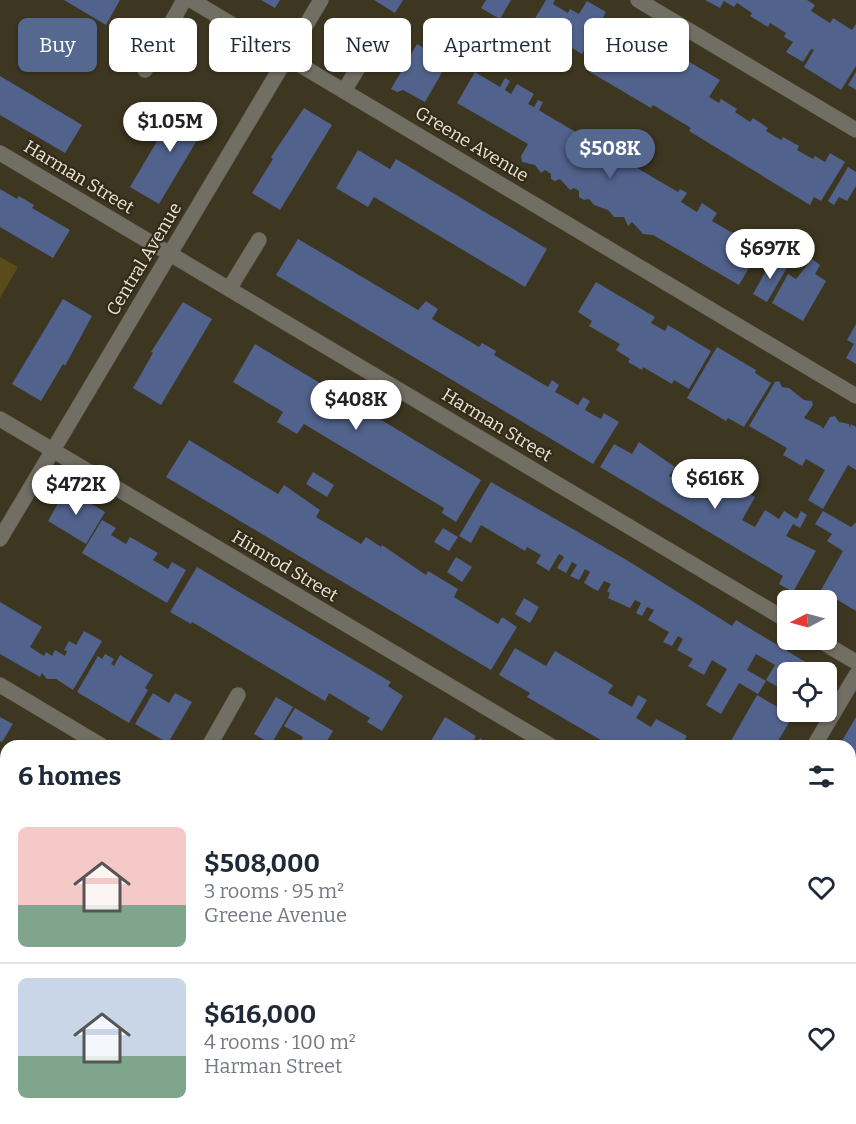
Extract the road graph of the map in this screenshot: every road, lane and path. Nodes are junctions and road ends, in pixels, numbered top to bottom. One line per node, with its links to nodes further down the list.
1 (184, 0): 5 (street)
2 (191, 0): 6 (street, Greene Avenue)
3 (321, 0): 7 (street, Central Avenue)
4 (638, 0): 12 (street)
5 (174, 18)
6 (221, 18)
7 (310, 18)
8 (278, 72): 15 (street, Central Avenue)
9 (312, 72): 11 (street, Greene Avenue)
10 (355, 72): 11 (street)
11 (344, 91): 17 (street, Greene Avenue)
12 (856, 130)
13 (0, 153): 15 (street, Harman Street)
14 (259, 240): 16 (street)
15 (170, 254): 16 (street, Harman Street); 19 (street, Central Avenue)
16 (229, 289): 21 (street, Harman Street)
17 (856, 396)
18 (0, 419): 19 (street, Himrod Street)
19 (53, 451): 20 (street, Central Avenue); 29 (street, Himrod Street)
20 (0, 539)
21 (777, 614)
22 (836, 650): 23 (street)
23 (856, 662)
24 (856, 675): 30 (street)
25 (0, 685): 27 (street)
26 (238, 695): 28 (street)
27 (92, 740)
28 (212, 740)
29 (541, 740)
30 (818, 740)

